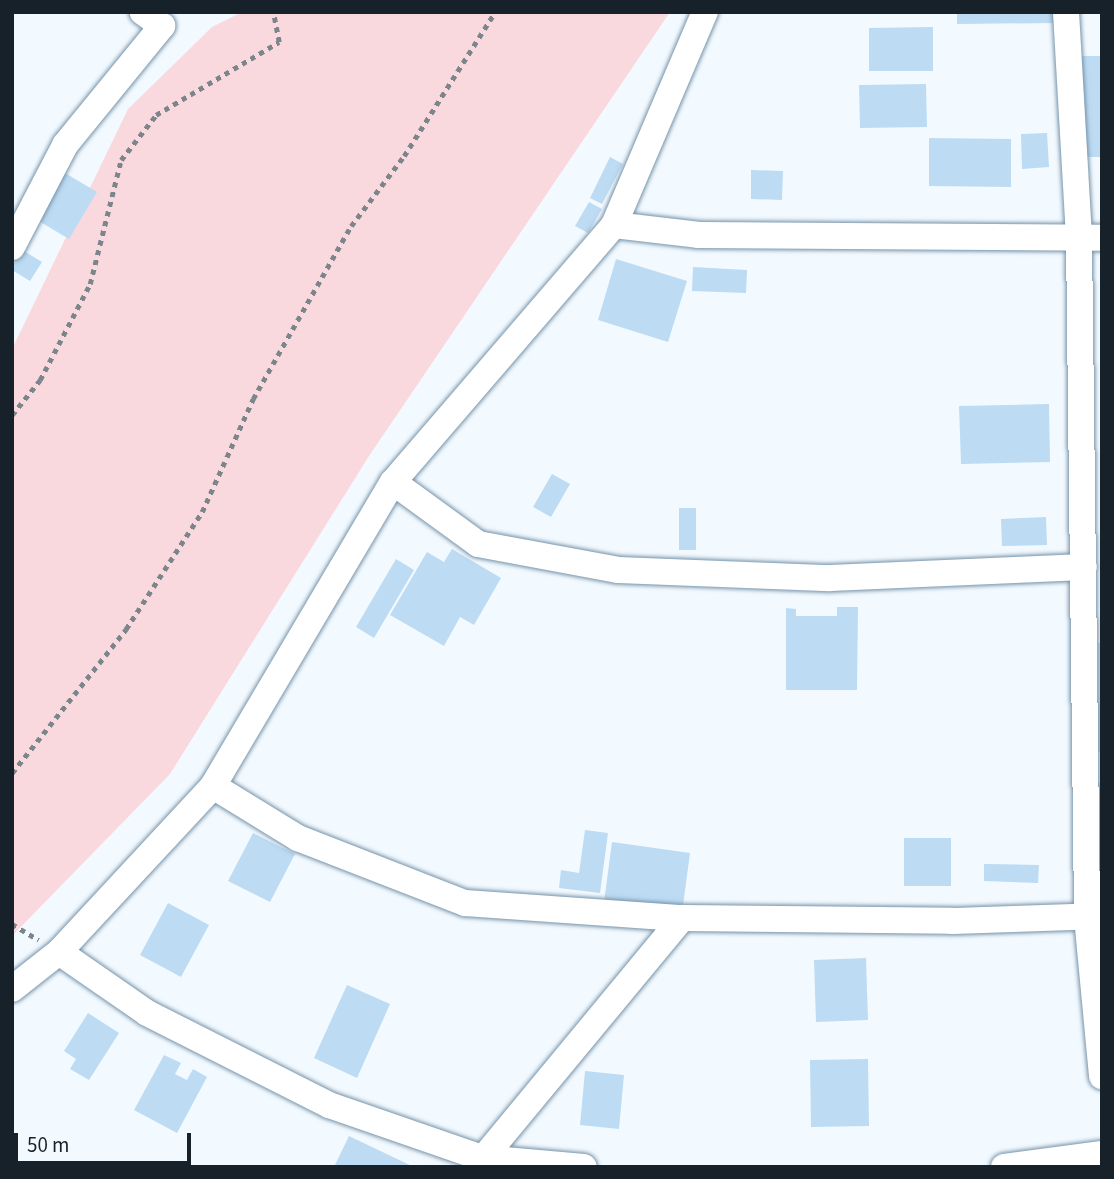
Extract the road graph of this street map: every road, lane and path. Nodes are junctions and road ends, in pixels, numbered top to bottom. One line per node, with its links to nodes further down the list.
1 (273, 12): 9 (path)
2 (495, 12): 12 (path)
3 (705, 12): 6 (street)
4 (1066, 12): 7 (street)
5 (159, 17): 8 (street)
6 (614, 226): 7 (street); 10 (street)
7 (1090, 238): 11 (street)
8 (12, 247)
9 (12, 415)
10 (393, 482): 11 (street); 13 (street)
11 (1084, 567): 14 (street)
12 (12, 773)
13 (213, 786): 15 (street); 16 (street)
14 (1094, 916): 15 (street); 18 (street)
15 (682, 918): 20 (street)
16 (59, 952): 17 (street); 20 (street)
17 (12, 989)
18 (1102, 1076)
19 (1102, 1154): 22 (street)
20 (479, 1162): 21 (street)
21 (584, 1167)
22 (1004, 1167)

